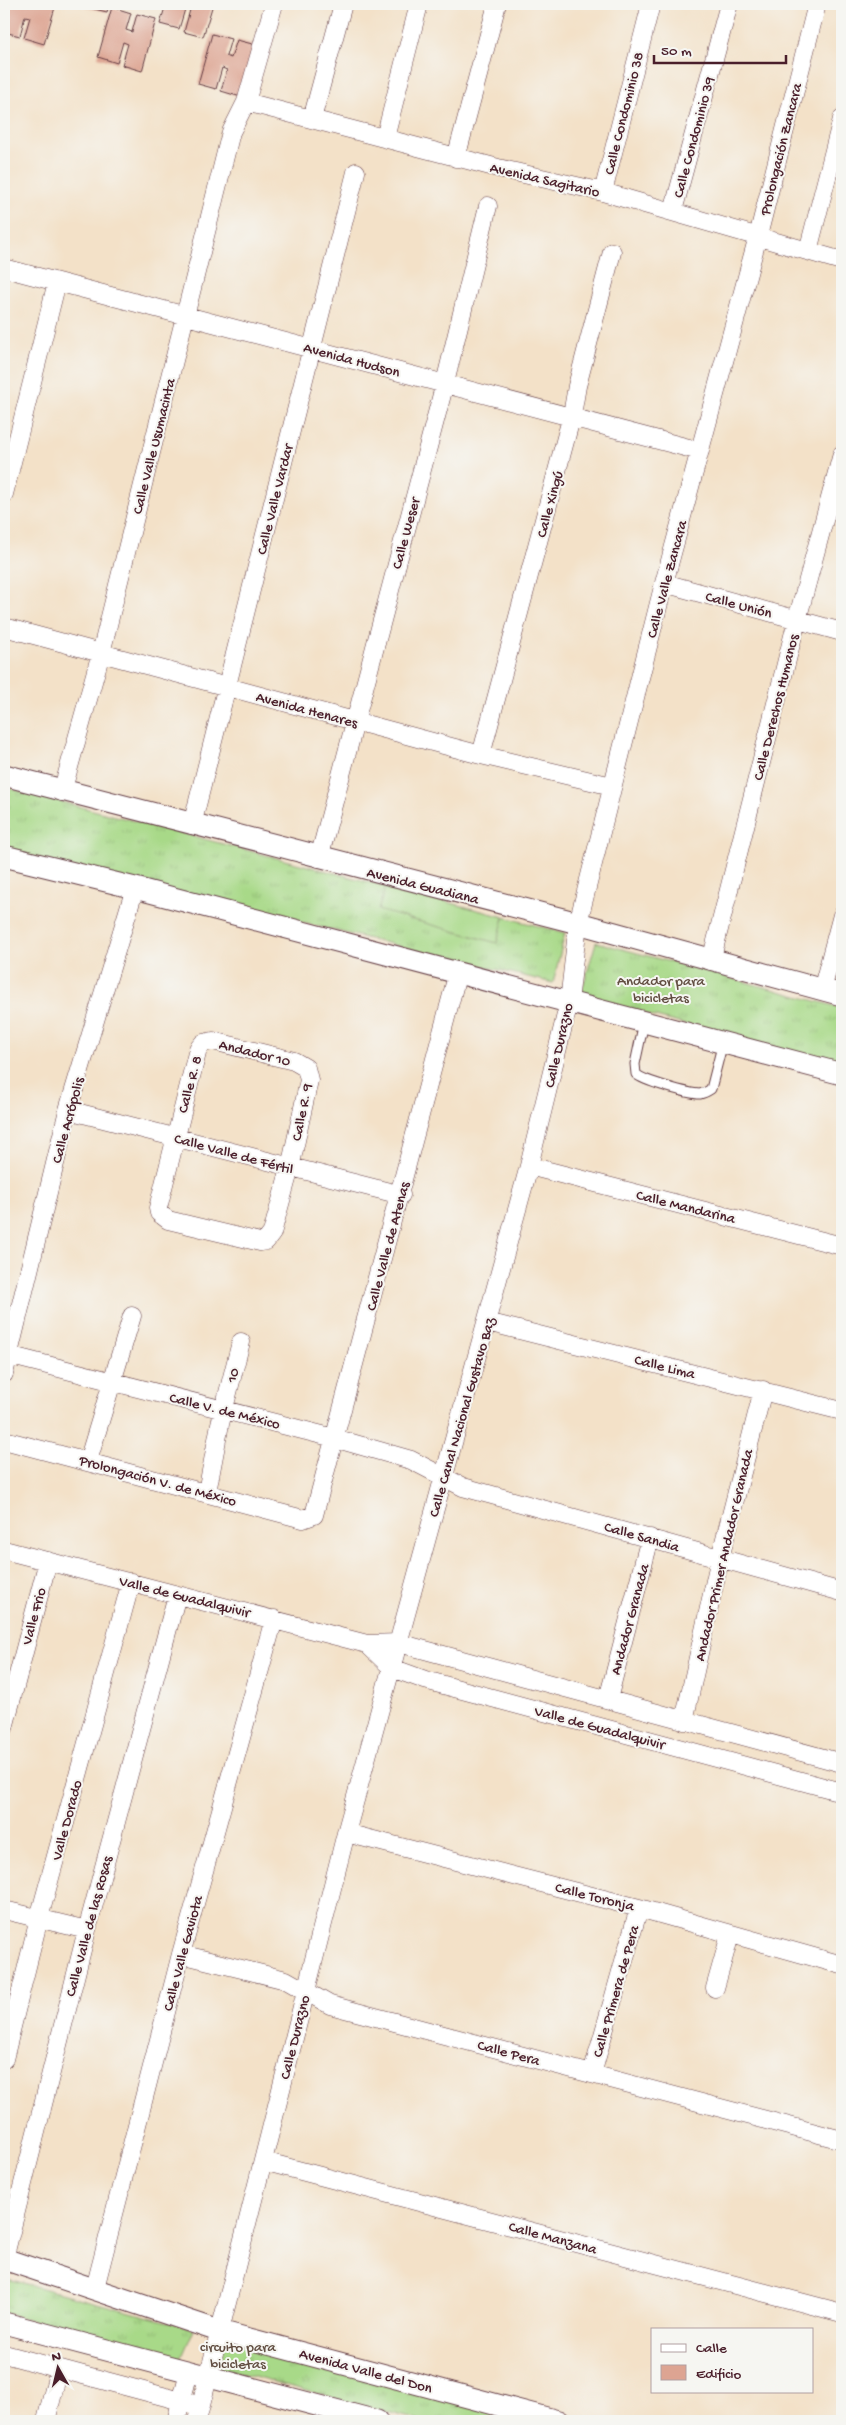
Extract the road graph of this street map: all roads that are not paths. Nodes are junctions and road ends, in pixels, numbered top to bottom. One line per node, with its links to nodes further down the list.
1 (274, 4): 8 (street, Calle Valle Usumacinta)
2 (342, 4): 9 (street)
3 (419, 4): 11 (street)
4 (497, 4): 12 (street)
5 (651, 4): 14 (street, Calle Condominio 38)
6 (729, 4): 16 (street, Calle Condominio 39)
7 (817, 4): 17 (street, Prolongación Zancara)
8 (246, 102): 9 (street, Avenida Sagitario); 23 (street, Calle Valle Usumacinta)
9 (312, 119): 11 (street, Avenida Sagitario)
10 (842, 119): 18 (street)
11 (385, 138): 12 (street, Avenida Sagitario)
12 (456, 158): 14 (street, Avenida Sagitario)
13 (356, 172): 24 (street, Calle Valle Vardar)
14 (603, 192): 16 (street, Avenida Sagitario)
15 (488, 206): 25 (street, Calle Weser)
16 (673, 211): 17 (street, Avenida Sagitario)
17 (758, 236): 18 (street, Avenida Sagitario); 27 (street, Calle Valle Zancara)
18 (808, 251): 20 (street, Avenida Sagitario)
19 (612, 252): 26 (street, Calle Xingú)
20 (842, 261)
21 (4, 268): 22 (street, Avenida Hudson)
22 (57, 282): 23 (street, Avenida Hudson); 29 (street)
23 (185, 315): 24 (street, Avenida Hudson); 34 (street, Calle Valle Usumacinta)
24 (311, 348): 25 (street, Avenida Hudson); 35 (street, Calle Valle Vardar)
25 (444, 383): 26 (street, Avenida Hudson); 36 (street, Calle Weser)
26 (572, 415): 27 (street, Avenida Hudson); 37 (street, Calle Xingú)
27 (700, 451): 30 (street, Calle Valle Zancara)
28 (842, 454): 31 (street, Calle Derechos Humanos)
29 (4, 494)
30 (664, 583): 31 (street, Calle Unión); 39 (street, Calle Valle Zancara)
31 (798, 620): 33 (street, Calle Unión); 47 (street, Calle Derechos Humanos)
32 (4, 627): 34 (street, Avenida Henares)
33 (842, 632)
34 (102, 653): 35 (street, Avenida Henares); 40 (street, Calle Valle Usumacinta)
35 (227, 688): 36 (street, Avenida Henares); 41 (street, Calle Valle Vardar)
36 (355, 722): 37 (street, Avenida Henares); 43 (street, Calle Weser)
37 (481, 755): 39 (street, Avenida Henares)
38 (4, 776): 40 (street, Avenida Guadiana)
39 (612, 786): 46 (street, Calle Valle Zancara)
40 (62, 792): 41 (street, Avenida Guadiana)
41 (192, 825): 43 (street, Avenida Guadiana)
42 (4, 856): 44 (street)
43 (319, 858): 46 (street, Avenida Guadiana)
44 (135, 888): 48 (street); 56 (street, Calle Acrópolis)
45 (842, 915): 49 (street)
46 (578, 923): 47 (street, Avenida Guadiana); 50 (street, Calle Durazno)
47 (711, 961): 49 (street, Avenida Guadiana)
48 (458, 972): 50 (street); 60 (street, Calle Valle de Atenas)
49 (832, 992)
50 (569, 1002): 51 (street); 58 (street, Calle Durazno)
51 (644, 1022): 52 (street); 52 (lane)
52 (724, 1042): 55 (street)
53 (203, 1043): 54 (street, Andador 10); 57 (street, Calle R. 8)
54 (306, 1068): 59 (street, Calle R. 9)
55 (842, 1074)
56 (68, 1110): 57 (street, Calle Valle de Fértil); 66 (street, Calle Acrópolis)
57 (175, 1137): 59 (street, Calle Valle de Fértil); 61 (street, Calle R. 8)
58 (529, 1166): 62 (street, Calle Mandarina); 64 (street, Calle Canal Nacional Gustavo Baz)
59 (290, 1168): 60 (street, Calle Valle de Fértil); 61 (street, Calle R. 9)
60 (401, 1195): 72 (street, Calle Valle de Atenas)
61 (266, 1241)
62 (842, 1246)
63 (132, 1316): 68 (street)
64 (487, 1322): 69 (street, Calle Lima); 75 (street, Calle Canal Nacional Gustavo Baz)
65 (241, 1342): 70 (street, 10)
66 (6, 1354): 67 (street, Calle Acrópolis); 68 (street, Calle V. de México)
67 (4, 1374)
68 (111, 1381): 70 (street, Calle V. de México); 74 (street)
69 (763, 1390): 71 (street, Calle Lima); 80 (street, Andador Primer Andador Granada)
70 (223, 1409): 72 (street, Calle V. de México); 76 (street)
71 (842, 1411)
72 (334, 1438): 75 (street, Calle V. de México); 77 (street, Calle Valle de Atenas)
73 (4, 1440): 74 (street, Prolongación V. de México)
74 (88, 1461): 76 (street, Prolongación V. de México)
75 (444, 1476): 78 (street, Calle Sandia); 86 (street, Calle Canal Nacional Gustavo Baz)
76 (206, 1492): 77 (street, Prolongación V. de México)
77 (312, 1517)
78 (650, 1538): 80 (street, Calle Sandia); 89 (street, Andador Granada)
79 (4, 1550): 81 (street, Valle de Guadalquivir)
80 (720, 1558): 83 (street, Calle Sandia); 90 (street, Andador Primer Andador Granada)
81 (48, 1561): 82 (street, Valle de Guadalquivir); 91 (street, Valle Frio)
82 (130, 1582): 84 (street, Valle de Guadalquivir); 97 (street, Valle Dorado)
83 (842, 1592)
84 (177, 1595): 85 (street, Valle de Guadalquivir); 98 (street, Calle Valle de las Rosas)
85 (274, 1619): 87 (street, Valle de Guadalquivir); 100 (street, Calle Valle Gaviota)
86 (399, 1643): 87 (street, Valle de Guadalquivir); 88 (street, Calle Canal Nacional Gustavo Baz); 89 (street, Valle de Guadalquivir)
87 (367, 1644): 88 (street, Valle de Guadalquivir)
88 (392, 1668): 93 (street, Valle de Guadalquivir); 94 (street, Calle Durazno)
89 (608, 1699): 90 (street, Valle de Guadalquivir)
90 (684, 1721): 92 (street, Valle de Guadalquivir)
91 (4, 1728)
92 (842, 1763)
93 (842, 1792)
94 (346, 1833): 95 (street, Calle Toronja); 103 (street, Calle Durazno)
95 (639, 1908): 99 (street, Calle Toronja); 105 (street, Calle Primera de Pera)
96 (4, 1910): 97 (street)
97 (39, 1918): 98 (street); 104 (street, Valle Dorado)
98 (86, 1930): 108 (street, Calle Valle de las Rosas)
99 (730, 1934): 101 (street, Calle Toronja); 102 (street)
100 (181, 1954): 103 (street, Calle Pera); 109 (street, Calle Valle Gaviota)
101 (842, 1965)
102 (716, 1988)
103 (306, 1991): 105 (street, Calle Pera); 107 (street, Calle Durazno)
104 (4, 2059)
105 (592, 2074): 106 (street, Calle Pera)
106 (842, 2140)
107 (263, 2161): 110 (street, Calle Manzana); 112 (street, Calle Durazno)
108 (4, 2259): 109 (street, Avenida Valle del Don)
109 (95, 2288): 112 (street, Avenida Valle del Don)
110 (842, 2313)
111 (4, 2323): 115 (street)
112 (219, 2331): 115 (street, Calle Durazno); 121 (street, Avenida Valle del Don)
113 (4, 2354): 114 (street)
114 (59, 2369): 116 (street); 118 (street)
115 (198, 2374): 116 (street); 117 (street, Calle Durazno); 120 (street)
116 (181, 2401): 117 (street); 119 (street)
117 (198, 2414)
118 (46, 2421)
119 (176, 2421)
120 (377, 2421)
121 (558, 2421)

